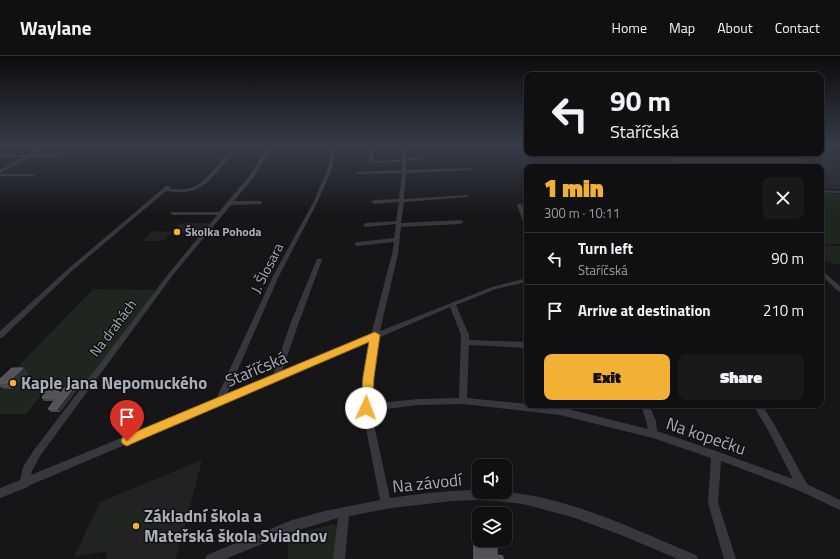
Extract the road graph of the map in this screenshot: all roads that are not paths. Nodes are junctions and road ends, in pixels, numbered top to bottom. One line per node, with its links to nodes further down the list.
1 (215, 169): 30 (street)
2 (256, 169): 14 (street, Na drahách)
3 (330, 169): 36 (street, J. Šlosara)
4 (456, 169): 5 (street)
5 (404, 171): 6 (street); 12 (street)
6 (358, 173)
7 (0, 175): 8 (street)
8 (32, 175)
9 (824, 191): 10 (street)
10 (840, 192)
11 (467, 196): 12 (street)
12 (402, 199): 13 (street); 21 (street)
13 (374, 202)
14 (230, 203): 15 (street); 18 (street, Na drahách)
15 (260, 203)
16 (520, 205): 19 (street)
17 (173, 213): 18 (street)
18 (221, 214): 44 (street, Na drahách)
19 (524, 216)
20 (462, 222): 21 (street)
21 (399, 223): 22 (street); 23 (street)
22 (366, 225)
23 (396, 240): 24 (street); 31 (street)
24 (358, 244)
25 (319, 260): 34 (street)
26 (824, 275): 28 (street)
27 (524, 281): 29 (street, Staříčská)
28 (840, 290)
29 (452, 304): 31 (street, Staříčská); 32 (street)
30 (0, 335)
31 (375, 335): 34 (street, Staříčská); 38 (street)
32 (465, 342): 33 (street); 35 (street)
33 (524, 345)
34 (276, 378): 36 (street, Staříčská)
35 (463, 400): 37 (street, Na kopečku); 38 (street, Na kopečku)
36 (219, 402): 44 (street, Staříčská)
37 (524, 407)
38 (366, 408): 47 (street)
39 (534, 408): 42 (street, Na kopečku)
40 (646, 408): 42 (street)
41 (759, 408): 45 (street)
42 (653, 434): 43 (street, Na kopečku)
43 (716, 455): 45 (street, Na kopečku); 53 (street)
44 (24, 484): 46 (street, Staříčská)
45 (803, 488): 48 (street, Na kopečku)
46 (0, 493)
47 (386, 505): 49 (street, Na závodí); 52 (street, Na závodí)
48 (840, 505)
49 (344, 512): 50 (street, Na závodí); 51 (street)
50 (211, 559)
51 (339, 559)
52 (692, 559)
53 (730, 559)

